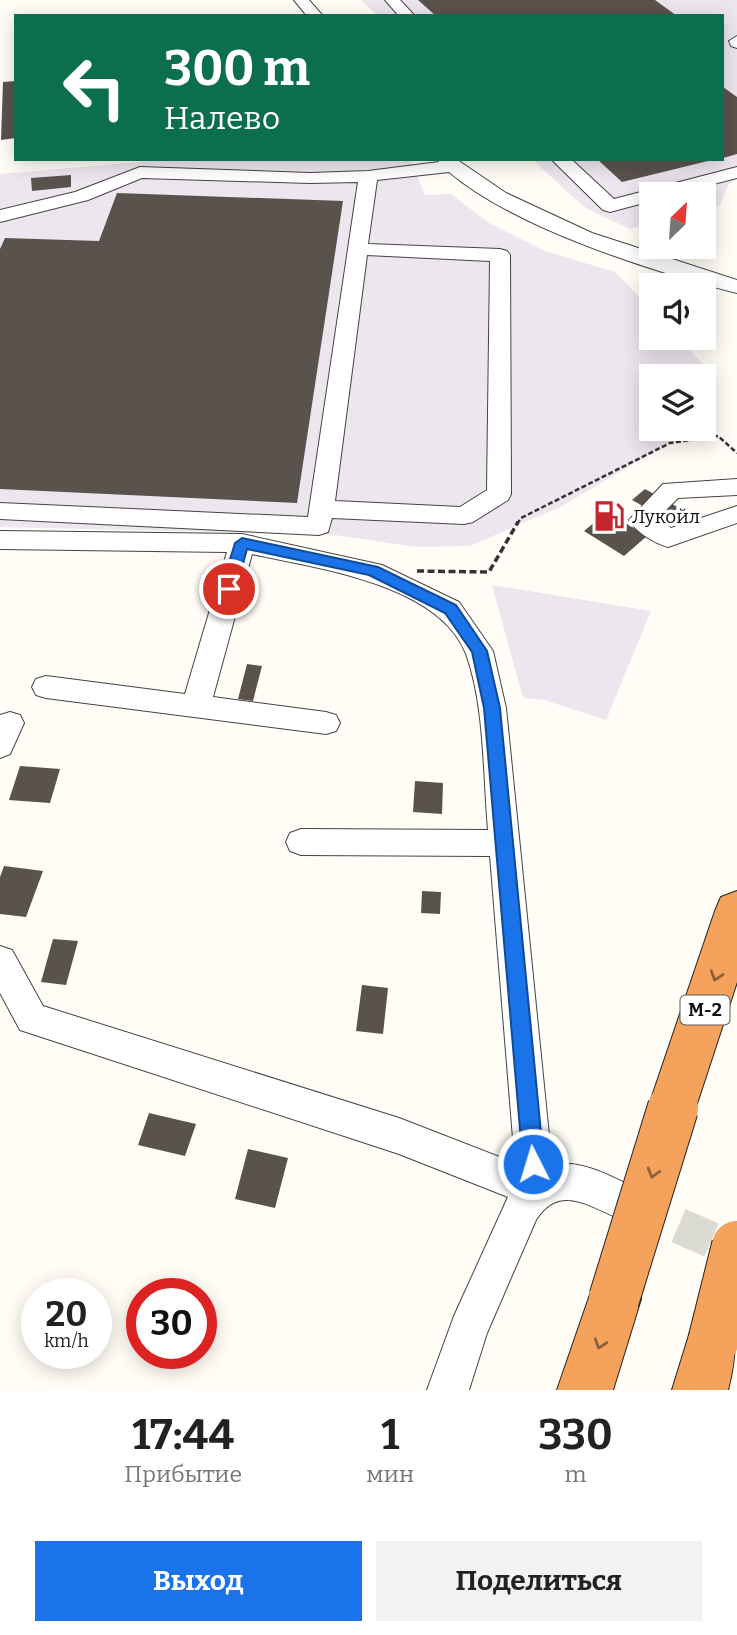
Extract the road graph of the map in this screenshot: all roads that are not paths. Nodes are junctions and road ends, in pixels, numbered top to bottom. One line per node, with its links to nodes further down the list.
1 (301, 0): 3 (street)
2 (392, 0): 4 (street)
3 (314, 14)
4 (406, 14)
5 (562, 161): 10 (street)
6 (454, 166): 8 (street); 13 (street)
7 (737, 172): 9 (street)
8 (367, 181): 11 (street); 12 (street)
9 (700, 182)
10 (639, 199)
11 (0, 216)
12 (357, 249): 15 (street); 15 (street)
13 (737, 287)
14 (737, 487): 17 (street)
15 (321, 509): 16 (street)
16 (0, 511)
17 (737, 514)
18 (0, 540): 19 (street)
19 (242, 543): 21 (street); 24 (street)
20 (46, 687): 21 (street)
21 (196, 706): 22 (street)
22 (326, 723)
23 (301, 842): 24 (street)
24 (505, 843): 27 (street)
25 (737, 911): 32 (highway, М-2, one-way to 32, bridge)
26 (0, 961): 27 (street)
27 (536, 1190): 28 (street); 31 (street)
28 (620, 1200)
29 (737, 1246): 30 (highway, bridge)
30 (706, 1366)
31 (448, 1390)
32 (585, 1390)

